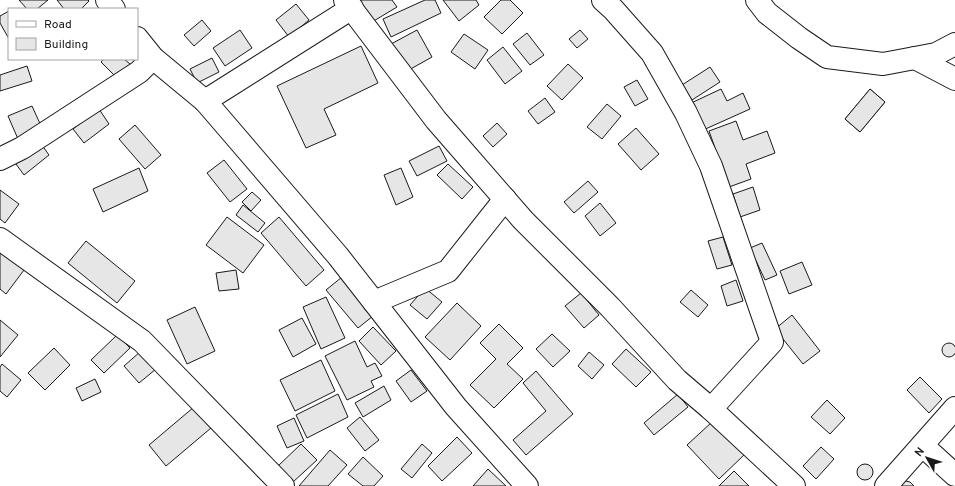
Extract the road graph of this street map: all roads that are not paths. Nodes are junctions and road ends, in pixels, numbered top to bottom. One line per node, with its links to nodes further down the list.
1 (107, 0): 5 (street)
2 (602, 0): 16 (street)
3 (348, 4): 11 (street); 13 (street)
4 (766, 4): 9 (street)
5 (113, 8)
6 (138, 39): 8 (street)
7 (955, 44): 9 (street)
8 (153, 58): 11 (street); 12 (street)
9 (915, 58): 10 (street)
10 (955, 79)
11 (205, 101): 15 (street)
12 (0, 159)
13 (505, 199): 15 (street); 16 (street)
14 (0, 239): 20 (street)
15 (374, 302): 21 (street)
16 (711, 408): 22 (street)
17 (955, 408): 18 (street)
18 (923, 446): 19 (street); 23 (street)
19 (955, 475)
20 (283, 486)
21 (527, 486)
22 (794, 486)
23 (886, 486)

